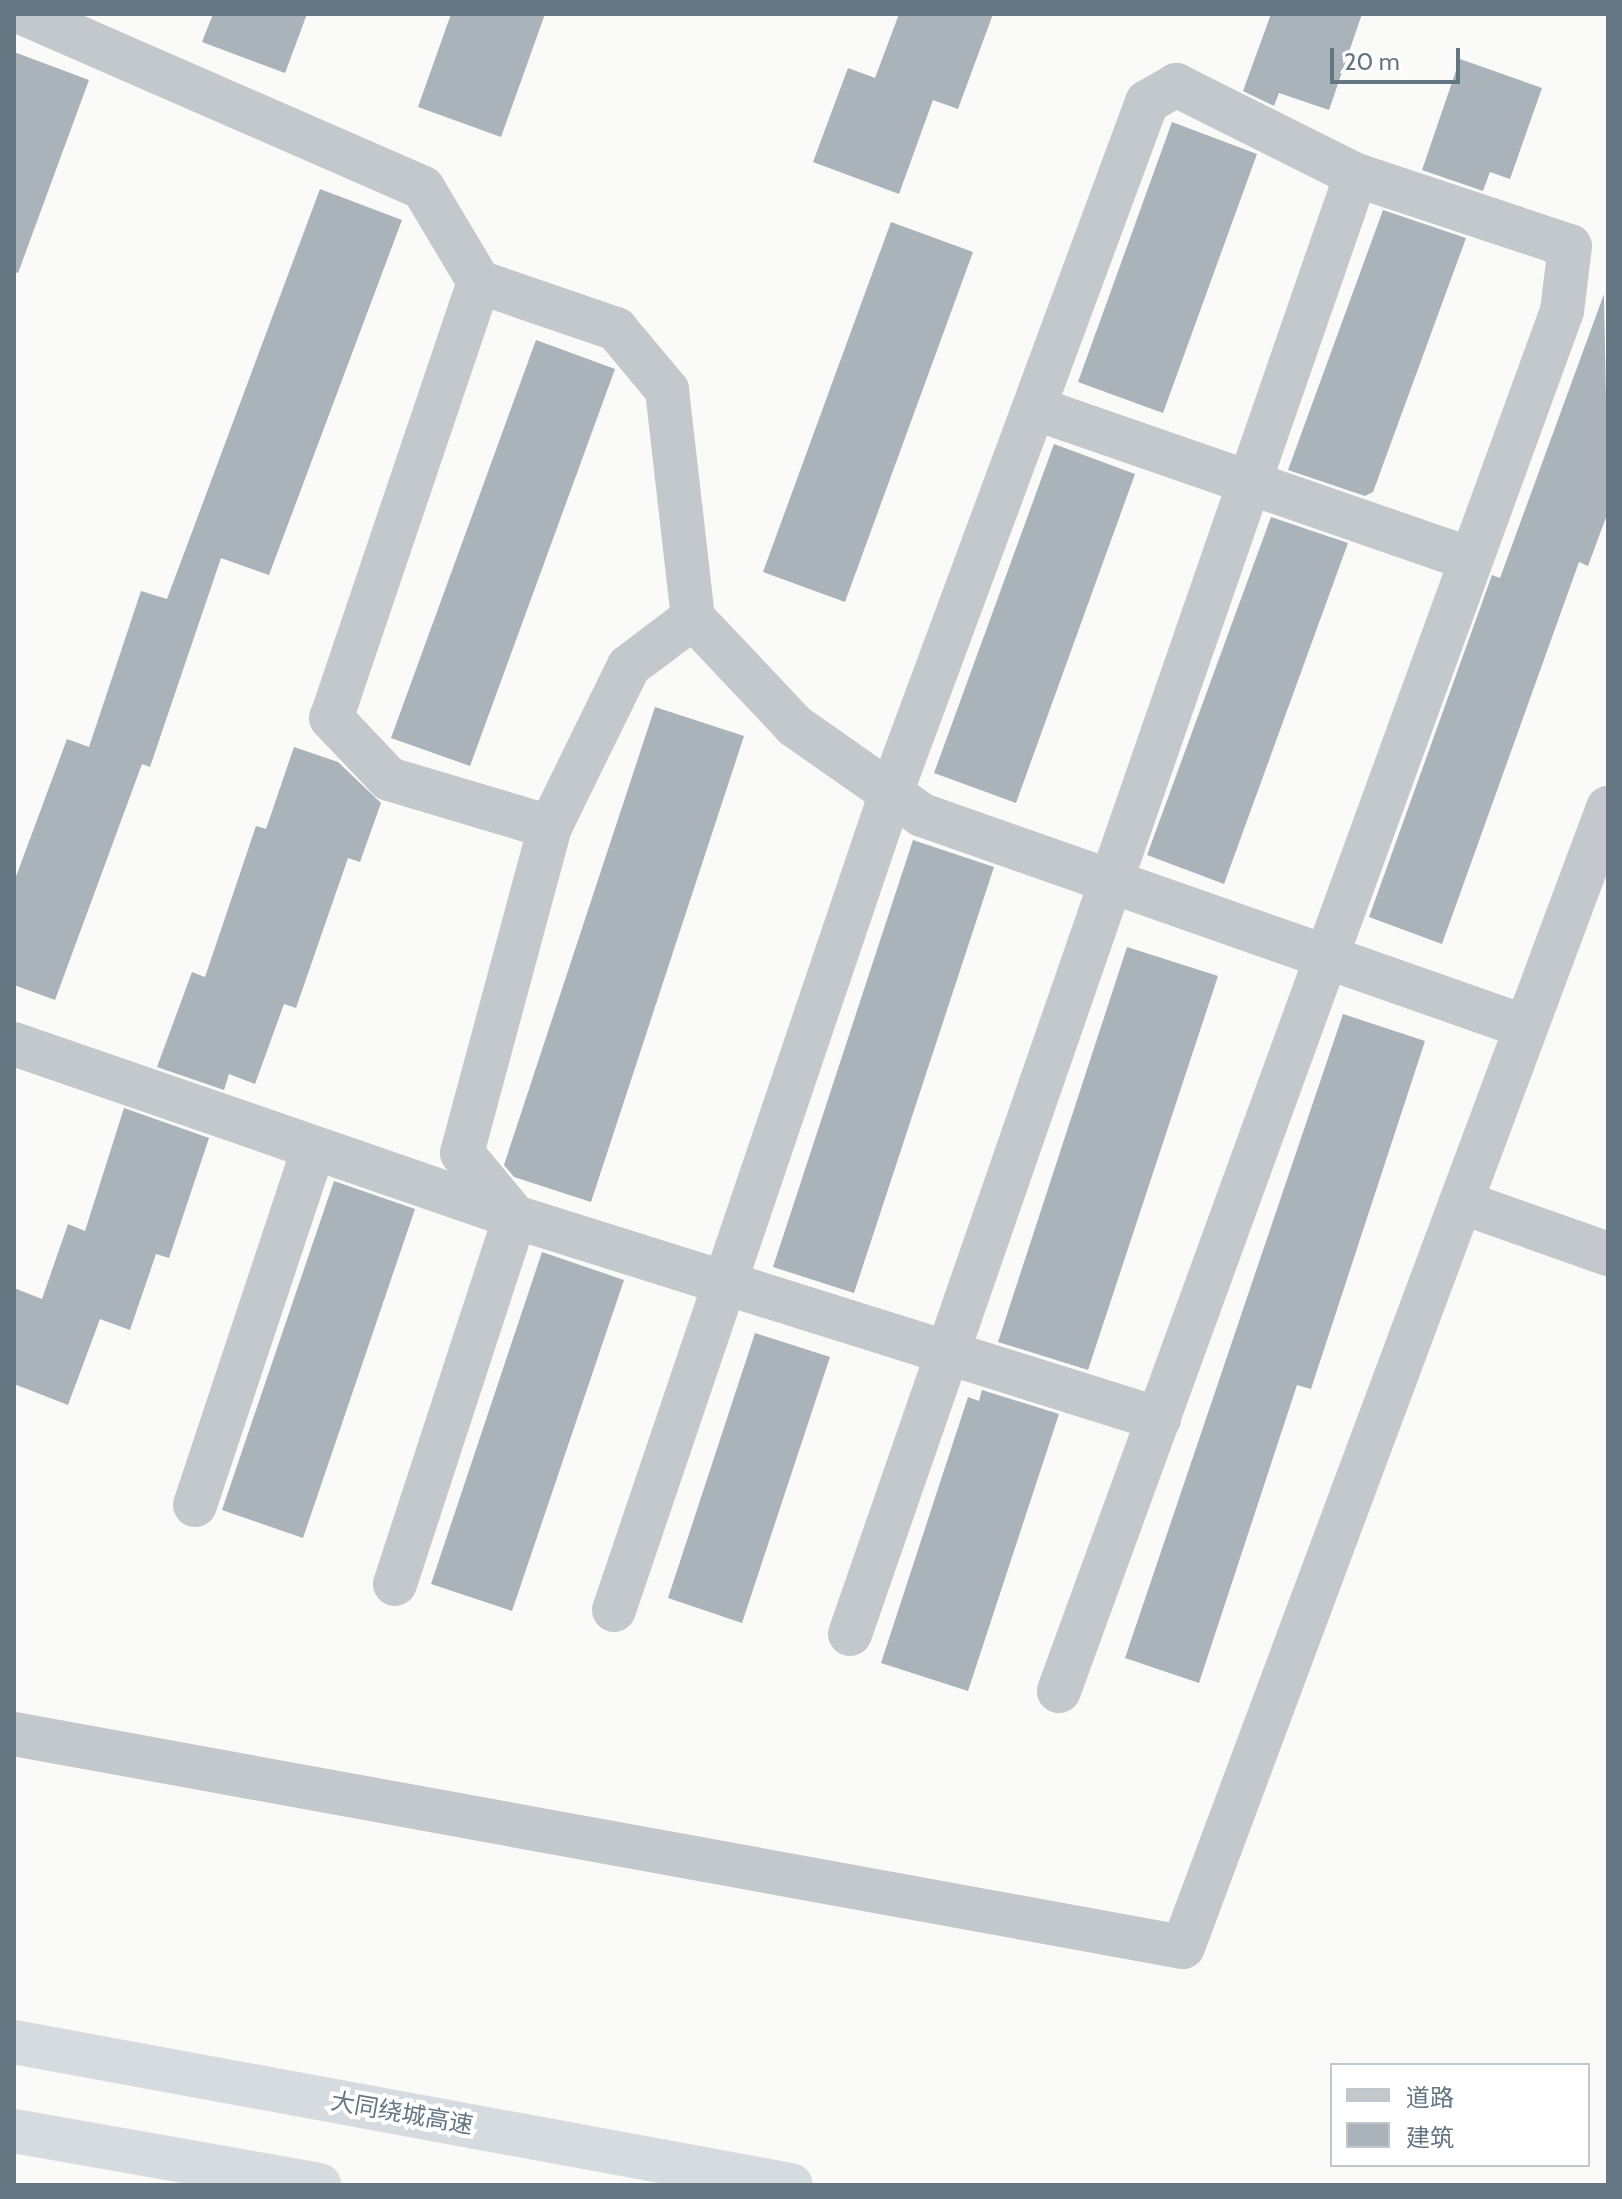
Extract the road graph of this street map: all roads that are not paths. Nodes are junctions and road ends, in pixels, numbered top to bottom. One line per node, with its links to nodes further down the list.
1 (32, 15): 3 (street)
2 (1356, 175): 4 (street); 5 (street); 6 (street)
3 (479, 282): 7 (street); 10 (street)
4 (1034, 408): 5 (street); 8 (street)
5 (1248, 482): 6 (street); 11 (street)
6 (1470, 559): 12 (street)
7 (693, 618): 8 (street); 10 (street)
8 (891, 793): 11 (street); 19 (street)
9 (1608, 808): 13 (street)
10 (550, 827): 17 (street)
11 (1108, 880): 12 (street); 20 (street)
12 (1325, 956): 13 (street); 21 (street)
13 (1526, 1027): 16 (street)
14 (14, 1044): 15 (street)
15 (314, 1148): 17 (street); 22 (street)
16 (1461, 1202): 18 (street); 27 (street)
17 (515, 1217): 19 (street); 23 (street)
18 (1608, 1254)
19 (725, 1282): 20 (street); 24 (street)
20 (947, 1350): 21 (street); 25 (street)
21 (1159, 1419): 26 (street)
22 (195, 1505)
23 (395, 1584)
24 (614, 1610)
25 (850, 1634)
26 (1059, 1691)
27 (14, 1734)
28 (14, 2042): 31 (highway, 大同绕城高速)
29 (14, 2131): 30 (highway)
30 (319, 2185)
31 (791, 2185)

